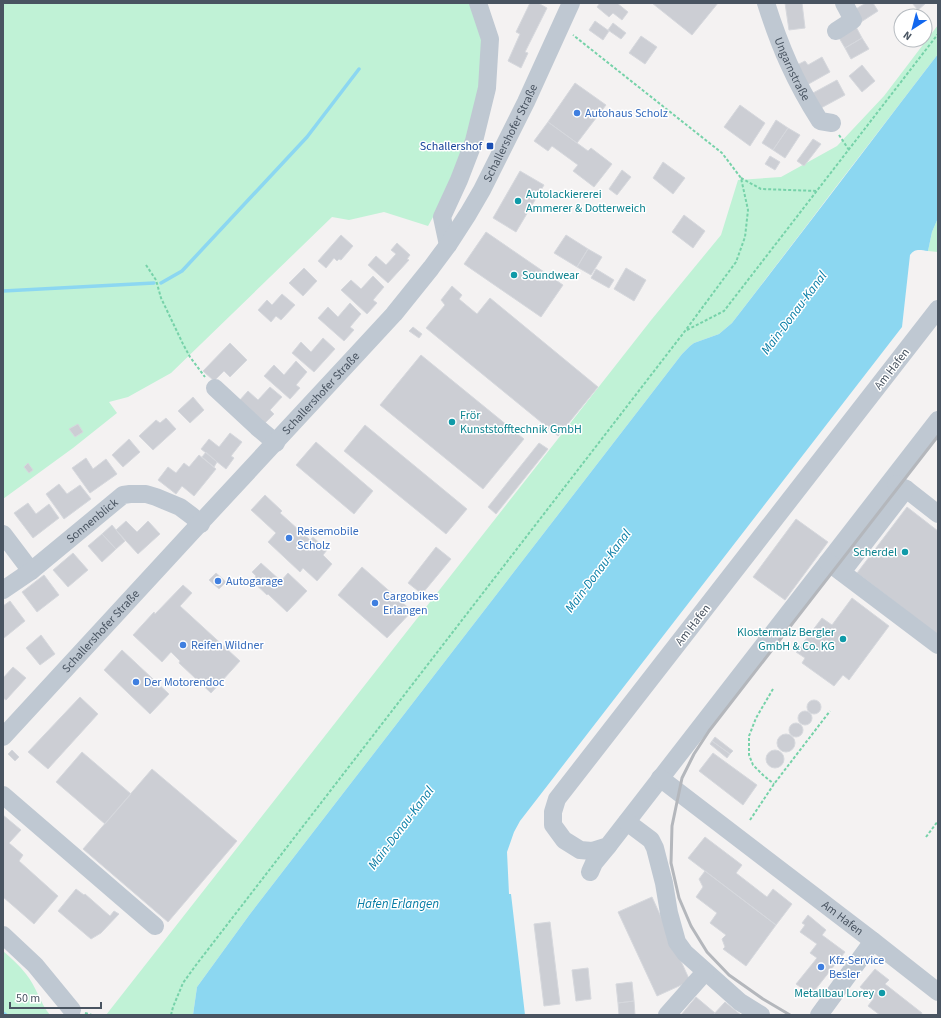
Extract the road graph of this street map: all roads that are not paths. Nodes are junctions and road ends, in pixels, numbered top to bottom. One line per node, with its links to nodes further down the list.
1 (478, 3): 7 (street)
2 (571, 3): 7 (street, Schallershofer Straße)
3 (766, 3): 6 (street, Ungarnstraße)
4 (844, 3): 5 (street)
5 (836, 31)
6 (832, 123)
7 (448, 245): 11 (street, Schallershofer Straße)
8 (938, 309): 24 (street, Am Hafen)
9 (215, 388): 11 (street)
10 (938, 420): 12 (street)
11 (276, 443): 14 (street, Schallershofer Straße)
12 (898, 485): 13 (street); 16 (street)
13 (938, 514)
14 (201, 524): 17 (street, Sonnenblick); 20 (street, Schallershofer Straße)
15 (3, 534): 17 (street)
16 (835, 567): 19 (street); 21 (street)
17 (31, 571): 18 (street, Sonnenblick)
18 (3, 590)
19 (938, 645)
20 (3, 738)
21 (660, 778): 23 (street); 28 (street, Am Hafen)
22 (3, 795): 26 (street)
23 (627, 822): 24 (street); 29 (street)
24 (608, 846): 25 (street)
25 (590, 872)
26 (155, 926)
27 (3, 935): 31 (street)
28 (874, 941): 30 (street, Am Hafen); 34 (street, Am Hafen)
29 (705, 972): 32 (street); 33 (street)
30 (938, 992)
31 (72, 1010)
32 (667, 1015)
33 (761, 1015)
34 (819, 1015)

